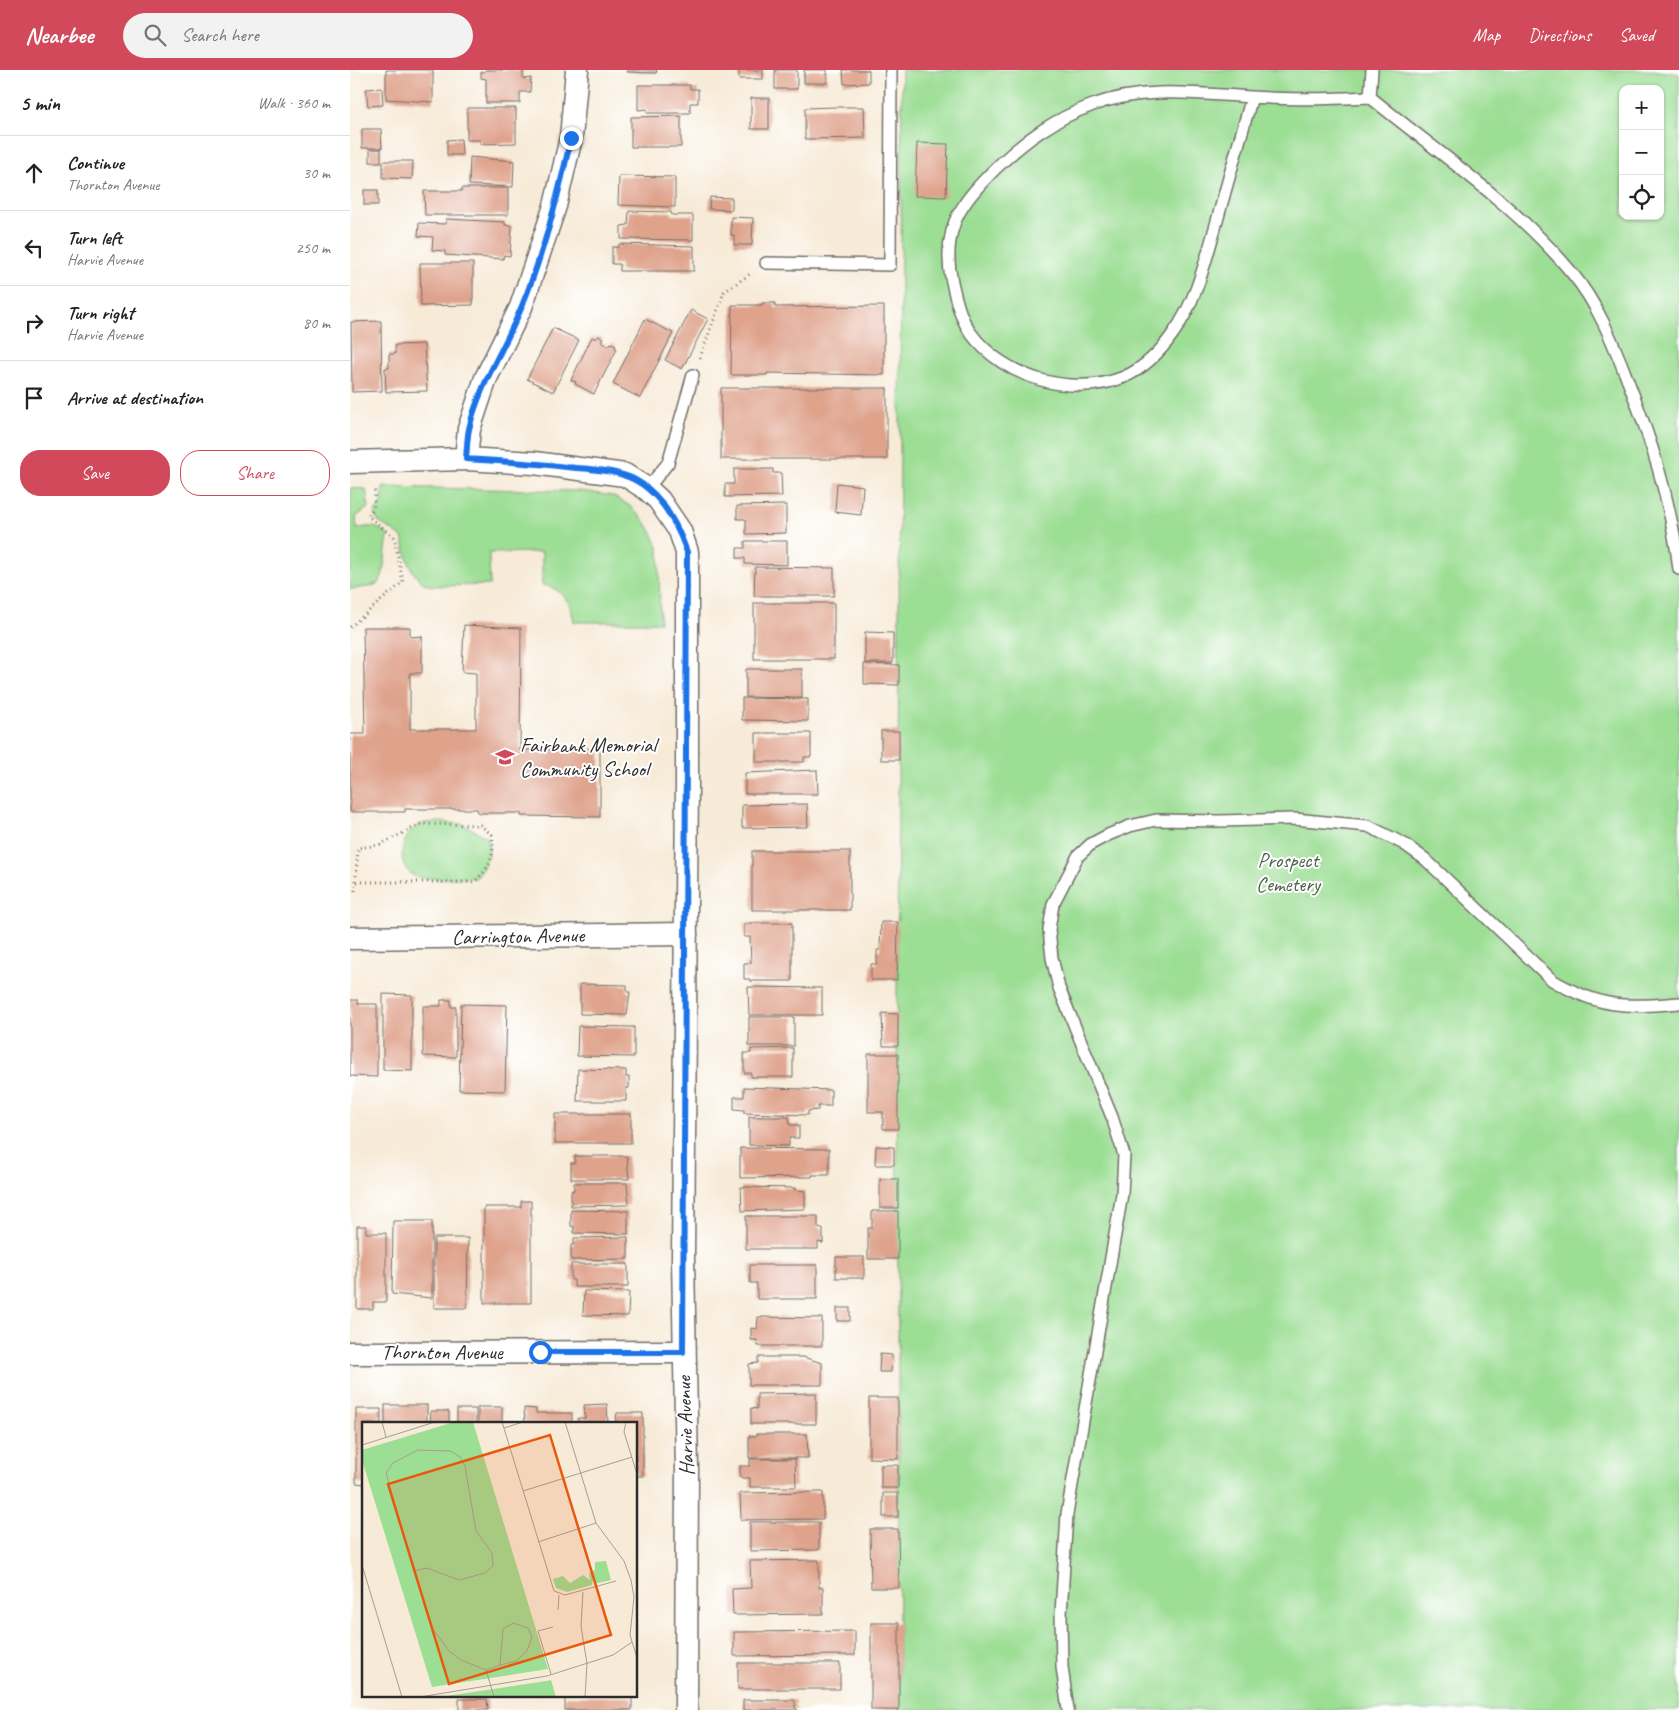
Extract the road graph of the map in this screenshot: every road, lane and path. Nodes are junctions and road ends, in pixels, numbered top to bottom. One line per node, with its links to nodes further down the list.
1 (577, 70): 8 (street)
2 (891, 70): 6 (lane)
3 (1372, 70): 5 (lane)
4 (1252, 97): 4 (lane); 5 (lane)
5 (1370, 97): 12 (lane)
6 (766, 263): 7 (path)
7 (694, 374): 11 (lane)
8 (466, 459): 9 (street, Harvie Avenue); 11 (street, Harvie Avenue)
9 (350, 462)
10 (375, 484): 13 (path)
11 (647, 489): 16 (street, Harvie Avenue)
12 (1679, 569)
13 (350, 626)
14 (355, 882): 14 (path); 15 (path)
15 (350, 890)
16 (686, 934): 17 (street, Carrington Avenue); 20 (street, Harvie Avenue)
17 (350, 938)
18 (1679, 1003): 22 (lane)
19 (350, 1352): 20 (street, Thornton Avenue)
20 (683, 1352): 21 (street, Harvie Avenue)
21 (686, 1710)
22 (1068, 1710)

